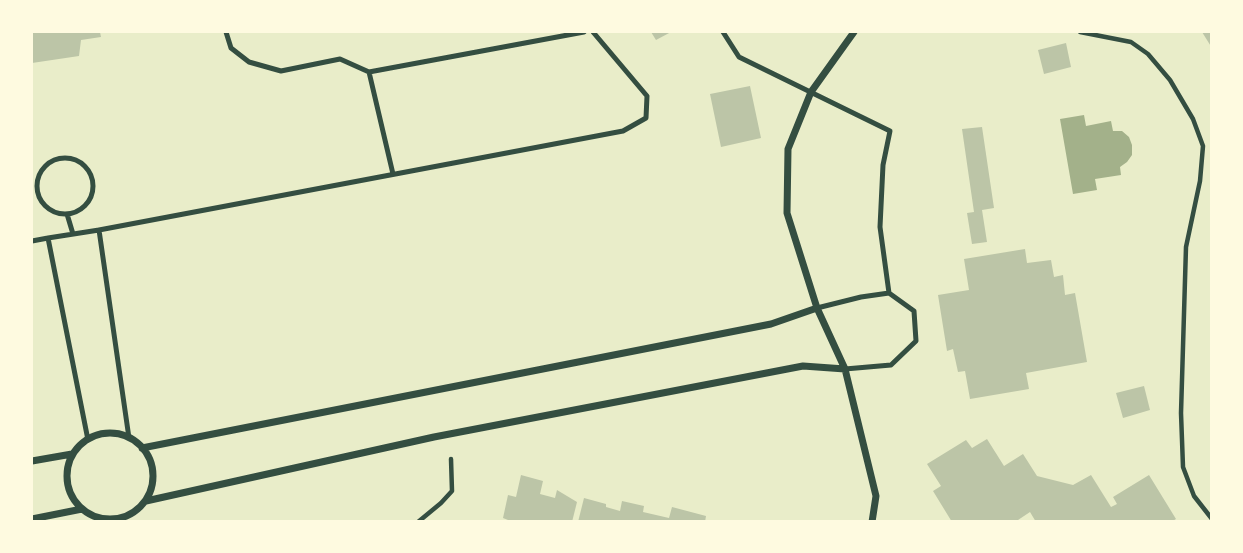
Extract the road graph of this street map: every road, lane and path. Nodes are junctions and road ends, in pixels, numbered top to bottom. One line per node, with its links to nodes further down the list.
1 (226, 32): 7 (lane)
2 (584, 32): 7 (lane)
3 (593, 32): 9 (lane)
4 (723, 32): 8 (lane)
5 (854, 32): 8 (street)
6 (1080, 32): 27 (path)
7 (369, 72): 9 (lane)
8 (811, 92): 15 (lane); 16 (street)
9 (393, 174): 11 (lane)
10 (67, 214): 10 (lane); 12 (lane)
11 (99, 230): 12 (lane); 18 (lane)
12 (73, 234): 13 (lane)
13 (48, 238): 14 (lane); 19 (lane)
14 (32, 241)
15 (889, 293): 16 (lane); 17 (lane)
16 (817, 308): 17 (street); 20 (street)
17 (845, 369): 24 (street); 29 (street)
18 (129, 438): 19 (street); 20 (street)
19 (88, 440): 21 (street)
20 (142, 447): 24 (street)
21 (72, 454): 23 (street); 25 (street)
22 (451, 459): 28 (path)
23 (32, 461)
24 (146, 501): 25 (street)
25 (82, 509): 26 (street)
26 (32, 519)
27 (1212, 519)
28 (418, 522)
29 (872, 522)

